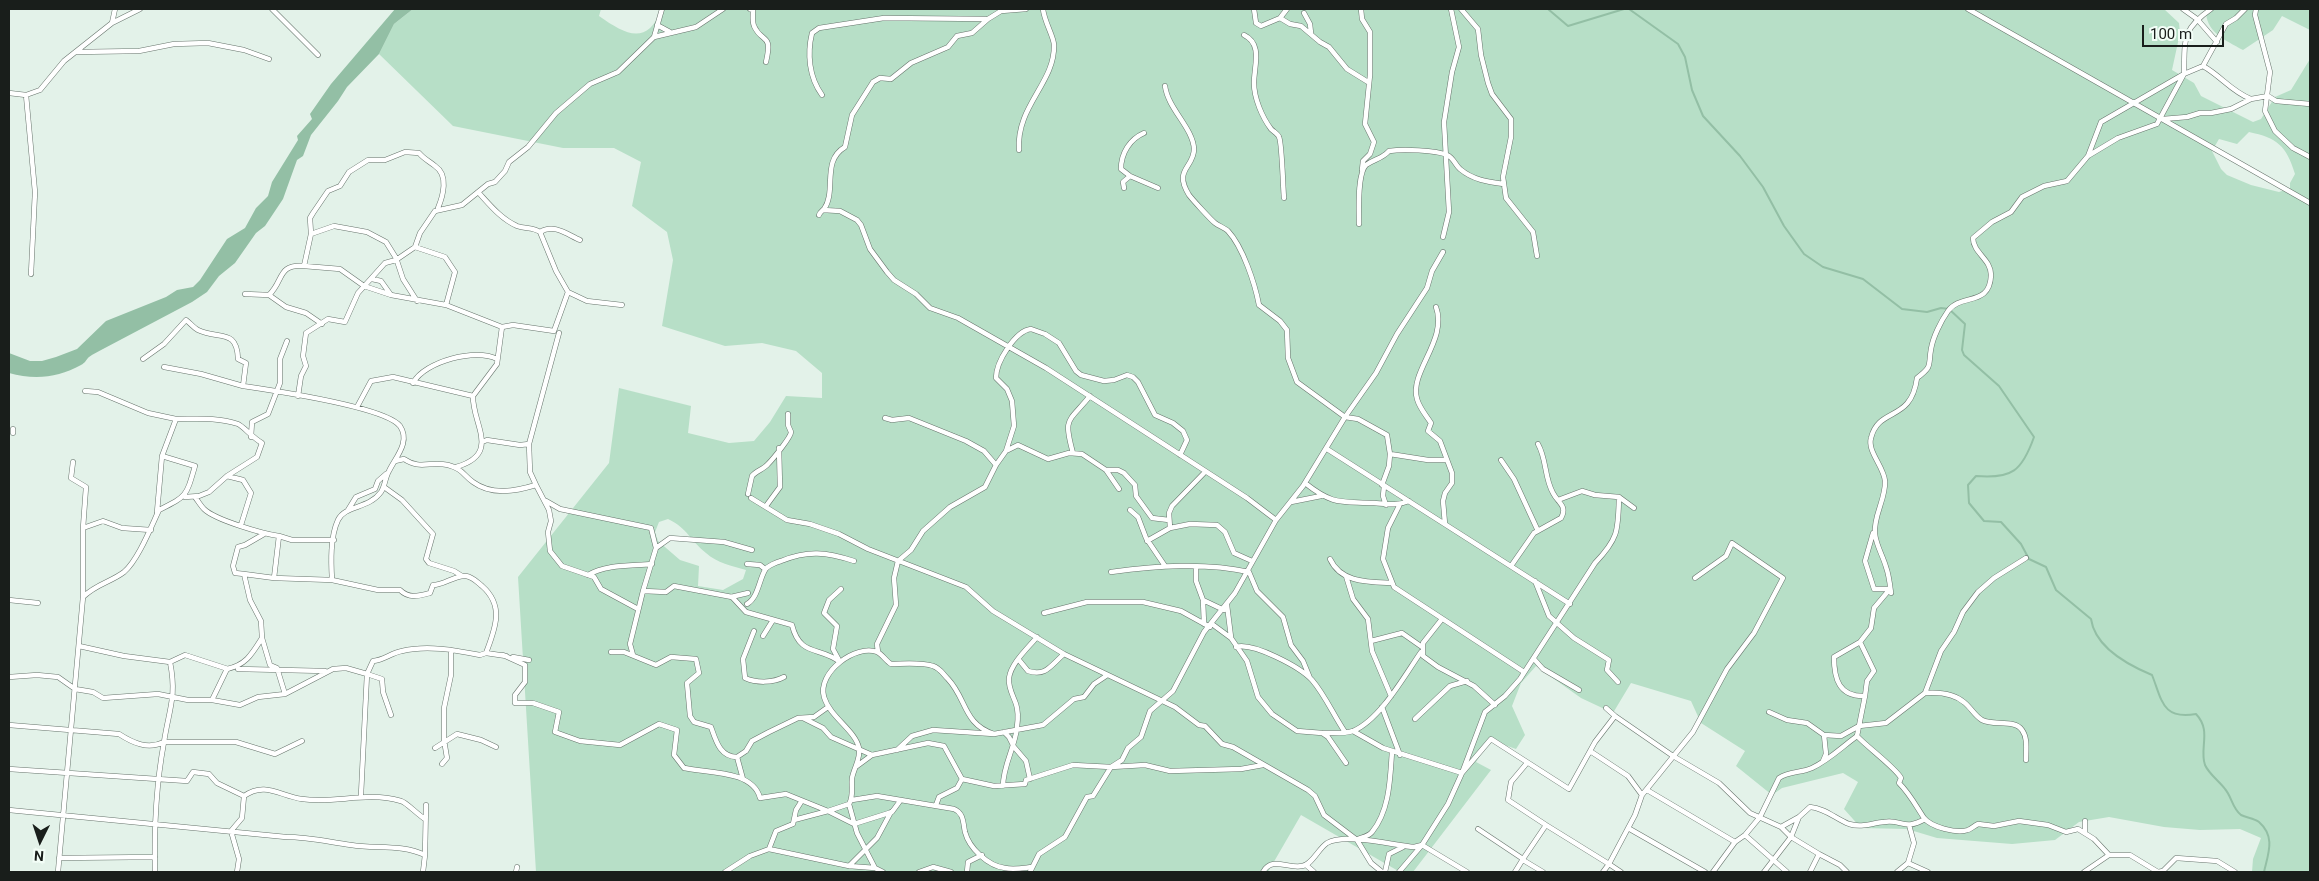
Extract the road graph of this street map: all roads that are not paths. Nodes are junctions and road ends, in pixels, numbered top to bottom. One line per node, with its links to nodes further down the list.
1 (115, 9): 24 (street)
2 (140, 9): 24 (street)
3 (272, 9): 32 (street)
4 (662, 9): 25 (street)
5 (723, 9): 26 (street)
6 (750, 9): 34 (street)
7 (1026, 9): 19 (street)
8 (1043, 9): 48 (street)
9 (1254, 9): 21 (street)
10 (1287, 9): 21 (street)
11 (1360, 9): 37 (street)
12 (1451, 9): 49 (street)
13 (1461, 9): 54 (street)
14 (1968, 9): 44 (street)
15 (2183, 9): 23 (street)
16 (2211, 9): 23 (street)
17 (2245, 9): 30 (street)
18 (2256, 9): 42 (street)
19 (1001, 10): 22 (street)
20 (1304, 13): 27 (street)
21 (1280, 18): 27 (street)
22 (988, 19): 41 (street); 61 (street)
23 (2197, 19): 30 (street); 36 (street)
24 (112, 23): 31 (street)
25 (657, 25): 26 (street); 29 (street)
26 (670, 32): 29 (street)
27 (1311, 33): 37 (street)
28 (1244, 35): 58 (street)
29 (654, 37): 57 (street)
30 (2217, 42): 35 (street)
31 (77, 52): 33 (street); 40 (street)
32 (318, 55)
33 (269, 59)
34 (766, 62)
35 (2203, 66): 36 (street); 43 (street)
36 (2184, 74): 44 (street); 46 (street)
37 (1368, 82): 52 (street)
38 (1165, 86): 101 (street)
39 (9, 93): 40 (street)
40 (26, 95): 73 (street)
41 (822, 95)
42 (2268, 96): 43 (street); 45 (street); 51 (street)
43 (2251, 99): 46 (street)
44 (2133, 103): 46 (street); 50 (street)
45 (2310, 104)
46 (2162, 119): 50 (street); 59 (street)
47 (1144, 133): 53 (street)
48 (1019, 150)
49 (1446, 154): 52 (street); 54 (street); 66 (street)
50 (2088, 156): 131 (street)
51 (2310, 157)
52 (1361, 174): 63 (street)
53 (1130, 176): 55 (street); 56 (street)
54 (1504, 184): 70 (street)
55 (1124, 188)
56 (1158, 188)
57 (478, 192): 60 (street); 64 (street)
58 (1284, 198)
59 (2310, 203)
60 (438, 208): 65 (street); 68 (street)
61 (824, 210): 62 (street); 88 (street)
62 (818, 215)
63 (1359, 224)
64 (540, 232): 67 (street); 76 (street)
65 (311, 234): 71 (street); 72 (street)
66 (1443, 237)
67 (580, 240)
68 (415, 247): 71 (street); 81 (street)
69 (1444, 252): 101 (street)
70 (1537, 256)
71 (396, 260): 74 (street); 80 (street)
72 (304, 266): 75 (street); 78 (street)
73 (31, 274)
74 (372, 278): 75 (street); 79 (street)
75 (364, 286): 79 (street); 84 (street)
76 (568, 292): 82 (street); 85 (street)
77 (245, 294): 78 (street)
78 (269, 295): 84 (street)
79 (391, 295): 80 (street)
80 (417, 301): 81 (street)
81 (446, 305): 85 (street)
82 (622, 305)
83 (1436, 307): 115 (street)
84 (322, 324): 96 (street)
85 (502, 327): 90 (street)
86 (559, 333): 106 (street)
87 (287, 342): 95 (street)
88 (1010, 347): 98 (street); 110 (street); 113 (street)
89 (143, 360): 93 (street)
90 (497, 360): 92 (street); 97 (street)
91 (164, 367): 93 (street)
92 (413, 383): 97 (street); 99 (street)
93 (243, 386): 95 (street)
94 (85, 391): 102 (street)
95 (275, 392): 96 (street); 104 (street)
96 (298, 396): 99 (street)
97 (473, 396): 105 (street)
98 (1090, 396): 111 (street); 113 (street)
99 (356, 407): 117 (street)
100 (788, 414): 108 (street)
101 (1345, 417): 109 (street); 112 (street)
102 (176, 418): 104 (street); 114 (street)
103 (885, 418): 119 (street)
104 (250, 437): 124 (street)
105 (482, 442): 106 (street); 120 (street)
106 (529, 444): 126 (street)
107 (1538, 444): 136 (street)
108 (779, 448): 141 (street); 141 (street)
109 (1327, 449): 125 (street); 127 (street)
110 (1006, 451): 111 (street); 119 (street)
111 (1073, 453): 121 (street)
112 (1390, 454): 115 (street); 127 (street)
113 (1180, 455): 122 (street)
114 (162, 456): 133 (street); 145 (street)
115 (1446, 460): 148 (street)
116 (1500, 460): 153 (street)
117 (394, 461): 120 (street); 123 (street)
118 (73, 462): 150 (street)
119 (996, 465): 163 (street)
120 (456, 467): 126 (street)
121 (1106, 470): 129 (street); 146 (street)
122 (1205, 472): 146 (street); 147 (street)
123 (387, 474): 128 (street); 143 (street)
124 (227, 476): 134 (street); 149 (street)
125 (1305, 483): 132 (street); 138 (street)
126 (536, 485): 130 (street)
127 (1383, 486): 137 (street); 140 (street)
128 (384, 487): 143 (street); 175 (street)
129 (1118, 489)
130 (540, 494): 158 (street); 174 (street)
131 (1882, 494): 184 (street); 184 (street)
132 (1321, 496): 138 (street); 140 (street)
133 (185, 497): 134 (street); 145 (street)
134 (195, 497): 149 (street)
135 (1619, 497): 136 (street); 142 (street); 193 (street)
136 (1558, 500): 153 (street)
137 (1409, 501): 139 (street); 148 (street)
138 (1291, 502): 147 (street)
139 (1400, 504): 140 (street); 181 (street)
140 (1386, 505)
141 (766, 506): 163 (street)
142 (1634, 508)
143 (348, 510): 156 (street)
144 (1130, 510): 157 (street)
145 (157, 515): 152 (street)
146 (1169, 520): 151 (street)
147 (1276, 520): 164 (street)
148 (1445, 524): 168 (street)
149 (241, 525): 154 (street)
150 (83, 528): 152 (street); 186 (street)
151 (1170, 528): 157 (street); 164 (street)
152 (151, 530): 186 (street)
153 (1538, 530): 168 (street)
154 (264, 534): 155 (street); 173 (street)
155 (279, 536): 156 (street); 177 (street)
156 (334, 540): 179 (street)
157 (1147, 541): 167 (street)
158 (656, 548): 159 (street); 165 (street)
159 (752, 550)
160 (2026, 558): 237 (street)
161 (1330, 559): 176 (street)
162 (854, 561): 170 (street)
163 (898, 561): 204 (street); 214 (street)
164 (1252, 561): 172 (street)
165 (652, 564): 174 (street); 183 (street)
166 (747, 564): 170 (street)
167 (1165, 566): 169 (street); 171 (street)
168 (1511, 566): 180 (street)
169 (1196, 567): 172 (street); 189 (street)
170 (765, 569): 191 (street)
171 (1111, 572)
172 (1249, 572): 192 (street); 232 (street)
173 (244, 574): 177 (street); 205 (street)
174 (588, 575): 194 (street)
175 (462, 576): 179 (street); 215 (street)
176 (1346, 576): 181 (street); 207 (street)
177 (274, 578): 179 (street)
178 (1695, 578): 276 (street)
179 (332, 580)
180 (1535, 581): 193 (street); 199 (street)
181 (1392, 583): 197 (street)
182 (841, 589): 223 (street)
183 (643, 591): 187 (street); 194 (street)
184 (1891, 591): 208 (street)
185 (748, 593): 187 (street)
186 (83, 596): 209 (street)
187 (731, 597): 198 (street)
188 (9, 600): 190 (street)
189 (1203, 600): 195 (street); 200 (street)
190 (38, 603)
191 (747, 604)
192 (1227, 604): 195 (street); 206 (street)
193 (1570, 604): 199 (street)
194 (638, 609): 218 (street)
195 (1224, 610): 201 (street)
196 (1044, 614): 200 (street)
197 (1442, 619): 211 (street); 227 (street)
198 (773, 620): 203 (street); 223 (street)
199 (1558, 622): 219 (street); 234 (street)
200 (1204, 624): 201 (street)
201 (1211, 626): 206 (street); 243 (street)
202 (754, 631): 231 (street)
203 (763, 636)
204 (1037, 636): 216 (street); 255 (street)
205 (262, 638): 224 (street); 225 (street)
206 (1231, 638): 210 (street)
207 (1370, 641): 211 (street); 240 (street)
208 (1860, 642): 241 (street); 241 (street)
209 (78, 646): 222 (street); 235 (street)
210 (1236, 647): 232 (street); 260 (street)
211 (1421, 649): 233 (street); 240 (street)
212 (451, 650): 215 (street); 228 (street); 264 (street)
213 (611, 652): 277 (street)
214 (878, 652): 223 (street); 261 (street)
215 (486, 653): 217 (street)
216 (1064, 654): 221 (street); 229 (street)
217 (503, 655): 220 (street); 289 (street)
218 (633, 655)
219 (1534, 659): 227 (street); 236 (street)
220 (529, 660)
221 (1020, 660)
222 (170, 662): 225 (street); 239 (street)
223 (840, 662): 246 (street)
224 (277, 668): 225 (street); 226 (street); 238 (street)
225 (227, 669): 242 (street)
226 (327, 671): 228 (street); 238 (street)
227 (1524, 672): 244 (street)
228 (367, 674): 249 (street); 295 (street)
229 (1106, 676): 243 (street); 255 (street)
230 (9, 677): 235 (street)
231 (784, 677)
232 (1310, 678): 259 (street)
233 (1467, 681): 244 (street); 252 (street)
234 (1618, 682)
235 (74, 689): 239 (street); 256 (street)
236 (1579, 690)
237 (1925, 693): 254 (street); 278 (street)
238 (284, 694): 242 (street)
239 (174, 696): 242 (street); 266 (street)
240 (1391, 696): 245 (street)
241 (1865, 696): 254 (street)
242 (212, 700)
243 (1161, 701): 283 (street); 285 (street)
244 (1495, 704): 287 (street)
245 (1382, 707): 257 (street); 275 (street)
246 (828, 708): 251 (street); 270 (street)
247 (1606, 708): 250 (street)
248 (1769, 712): 262 (street)
249 (391, 715)
250 (1615, 716): 271 (street); 276 (street)
251 (803, 718): 270 (street); 277 (street)
252 (1414, 719)
253 (9, 725): 256 (street)
254 (1859, 726): 262 (street); 263 (street)
255 (1017, 728): 258 (street); 267 (street)
256 (71, 731): 266 (street); 288 (street)
257 (1353, 731): 259 (street); 273 (street)
258 (1004, 732): 261 (street); 267 (street)
259 (1345, 732): 260 (street)
260 (1322, 733): 280 (street)
261 (994, 734): 272 (street)
262 (1824, 735): 279 (street)
263 (1857, 736): 279 (street); 310 (street)
264 (444, 740): 268 (street); 269 (street); 282 (street)
265 (302, 741): 266 (street)
266 (164, 742): 292 (street)
267 (1013, 745): 290 (street); 293 (street)
268 (496, 747)
269 (435, 748)
270 (859, 749): 274 (street); 284 (street)
271 (1590, 751): 281 (street); 296 (street)
272 (894, 752): 274 (street); 291 (street)
273 (1392, 752): 275 (street); 324 (street)
274 (872, 755): 284 (street)
275 (1400, 755): 287 (street)
276 (1673, 756): 294 (street); 307 (street)
277 (737, 757): 289 (street)
278 (2026, 760)
279 (1822, 762): 307 (street)
280 (1346, 763)
281 (1527, 763): 287 (street); 315 (street)
282 (442, 764)
283 (1264, 765): 285 (street); 324 (street)
284 (857, 766): 300 (street)
285 (1111, 767): 290 (street); 344 (street)
286 (9, 769): 288 (street)
287 (1462, 773): 326 (street)
288 (67, 774): 292 (street); 306 (street)
289 (743, 779): 299 (street)
290 (1030, 779): 293 (street)
291 (962, 780): 293 (street); 301 (street)
292 (160, 781): 297 (street); 313 (street)
293 (1003, 786)
294 (1647, 790): 296 (street); 325 (street)
295 (361, 795): 297 (street); 309 (street)
296 (1642, 795): 318 (street)
297 (244, 796): 320 (street)
298 (900, 801): 300 (street); 301 (street); 305 (street)
299 (801, 802): 304 (street); 311 (street)
300 (850, 802): 304 (street); 314 (street)
301 (936, 805): 332 (street)
302 (426, 806): 309 (street)
303 (9, 810): 306 (street)
304 (828, 811): 311 (street); 314 (street)
305 (892, 812): 314 (street); 329 (street)
306 (63, 815): 313 (street); 335 (street)
307 (1760, 817): 317 (street); 322 (street)
308 (1799, 817): 316 (street); 317 (street); 323 (street)
309 (425, 819): 331 (street)
310 (1925, 819): 316 (street); 321 (street)
311 (794, 820): 328 (street)
312 (2085, 821): 321 (street)
313 (154, 824): 320 (street); 334 (street)
314 (854, 824): 329 (street)
315 (1546, 825): 336 (street); 339 (street)
316 (1909, 825): 338 (street)
317 (1781, 826): 323 (street)
318 (1628, 828): 339 (street); 363 (street)
319 (1478, 829): 336 (street)
320 (231, 831): 331 (street); 347 (street)
321 (2085, 832): 333 (street)
322 (1745, 835): 325 (street); 337 (street)
323 (1791, 837): 330 (street); 337 (street)
324 (1357, 840): 327 (street); 340 (street); 356 (street)
325 (1735, 842): 364 (street)
326 (1422, 845): 327 (street); 357 (street); 358 (street)
327 (1404, 846): 356 (street)
328 (769, 849): 341 (street); 349 (street)
329 (865, 851): 341 (street); 342 (street)
330 (1819, 854): 367 (street); 368 (street)
331 (424, 855): 348 (street)
332 (982, 855): 344 (street); 353 (street)
333 (2110, 855): 371 (street); 372 (street)
334 (155, 857): 335 (street); 346 (street)
335 (59, 858): 345 (street)
336 (1523, 860): 359 (street); 360 (street)
337 (1773, 862): 365 (street); 366 (street)
338 (1908, 862): 369 (street); 370 (street)
339 (1609, 864): 361 (street); 362 (street)
340 (1306, 865): 354 (street); 355 (street)
341 (849, 866): 343 (street)
342 (875, 868): 343 (street); 350 (street)
343 (864, 870)
344 (1031, 870)
345 (58, 872)
346 (155, 872)
347 (237, 872)
348 (423, 872)
349 (725, 872)
350 (883, 872)
351 (919, 872): 352 (street)
352 (951, 872)
353 (967, 872)
354 (1263, 872)
355 (1314, 872)
356 (1383, 872)
357 (1399, 872)
358 (1467, 872)
359 (1516, 872)
360 (1543, 872)
361 (1603, 872)
362 (1621, 872)
363 (1704, 872)
364 (1713, 872)
365 (1764, 872)
366 (1788, 872)
367 (1810, 872)
368 (1846, 872)
369 (1898, 872)
370 (1928, 872)
371 (2084, 872)
372 (2236, 872)

